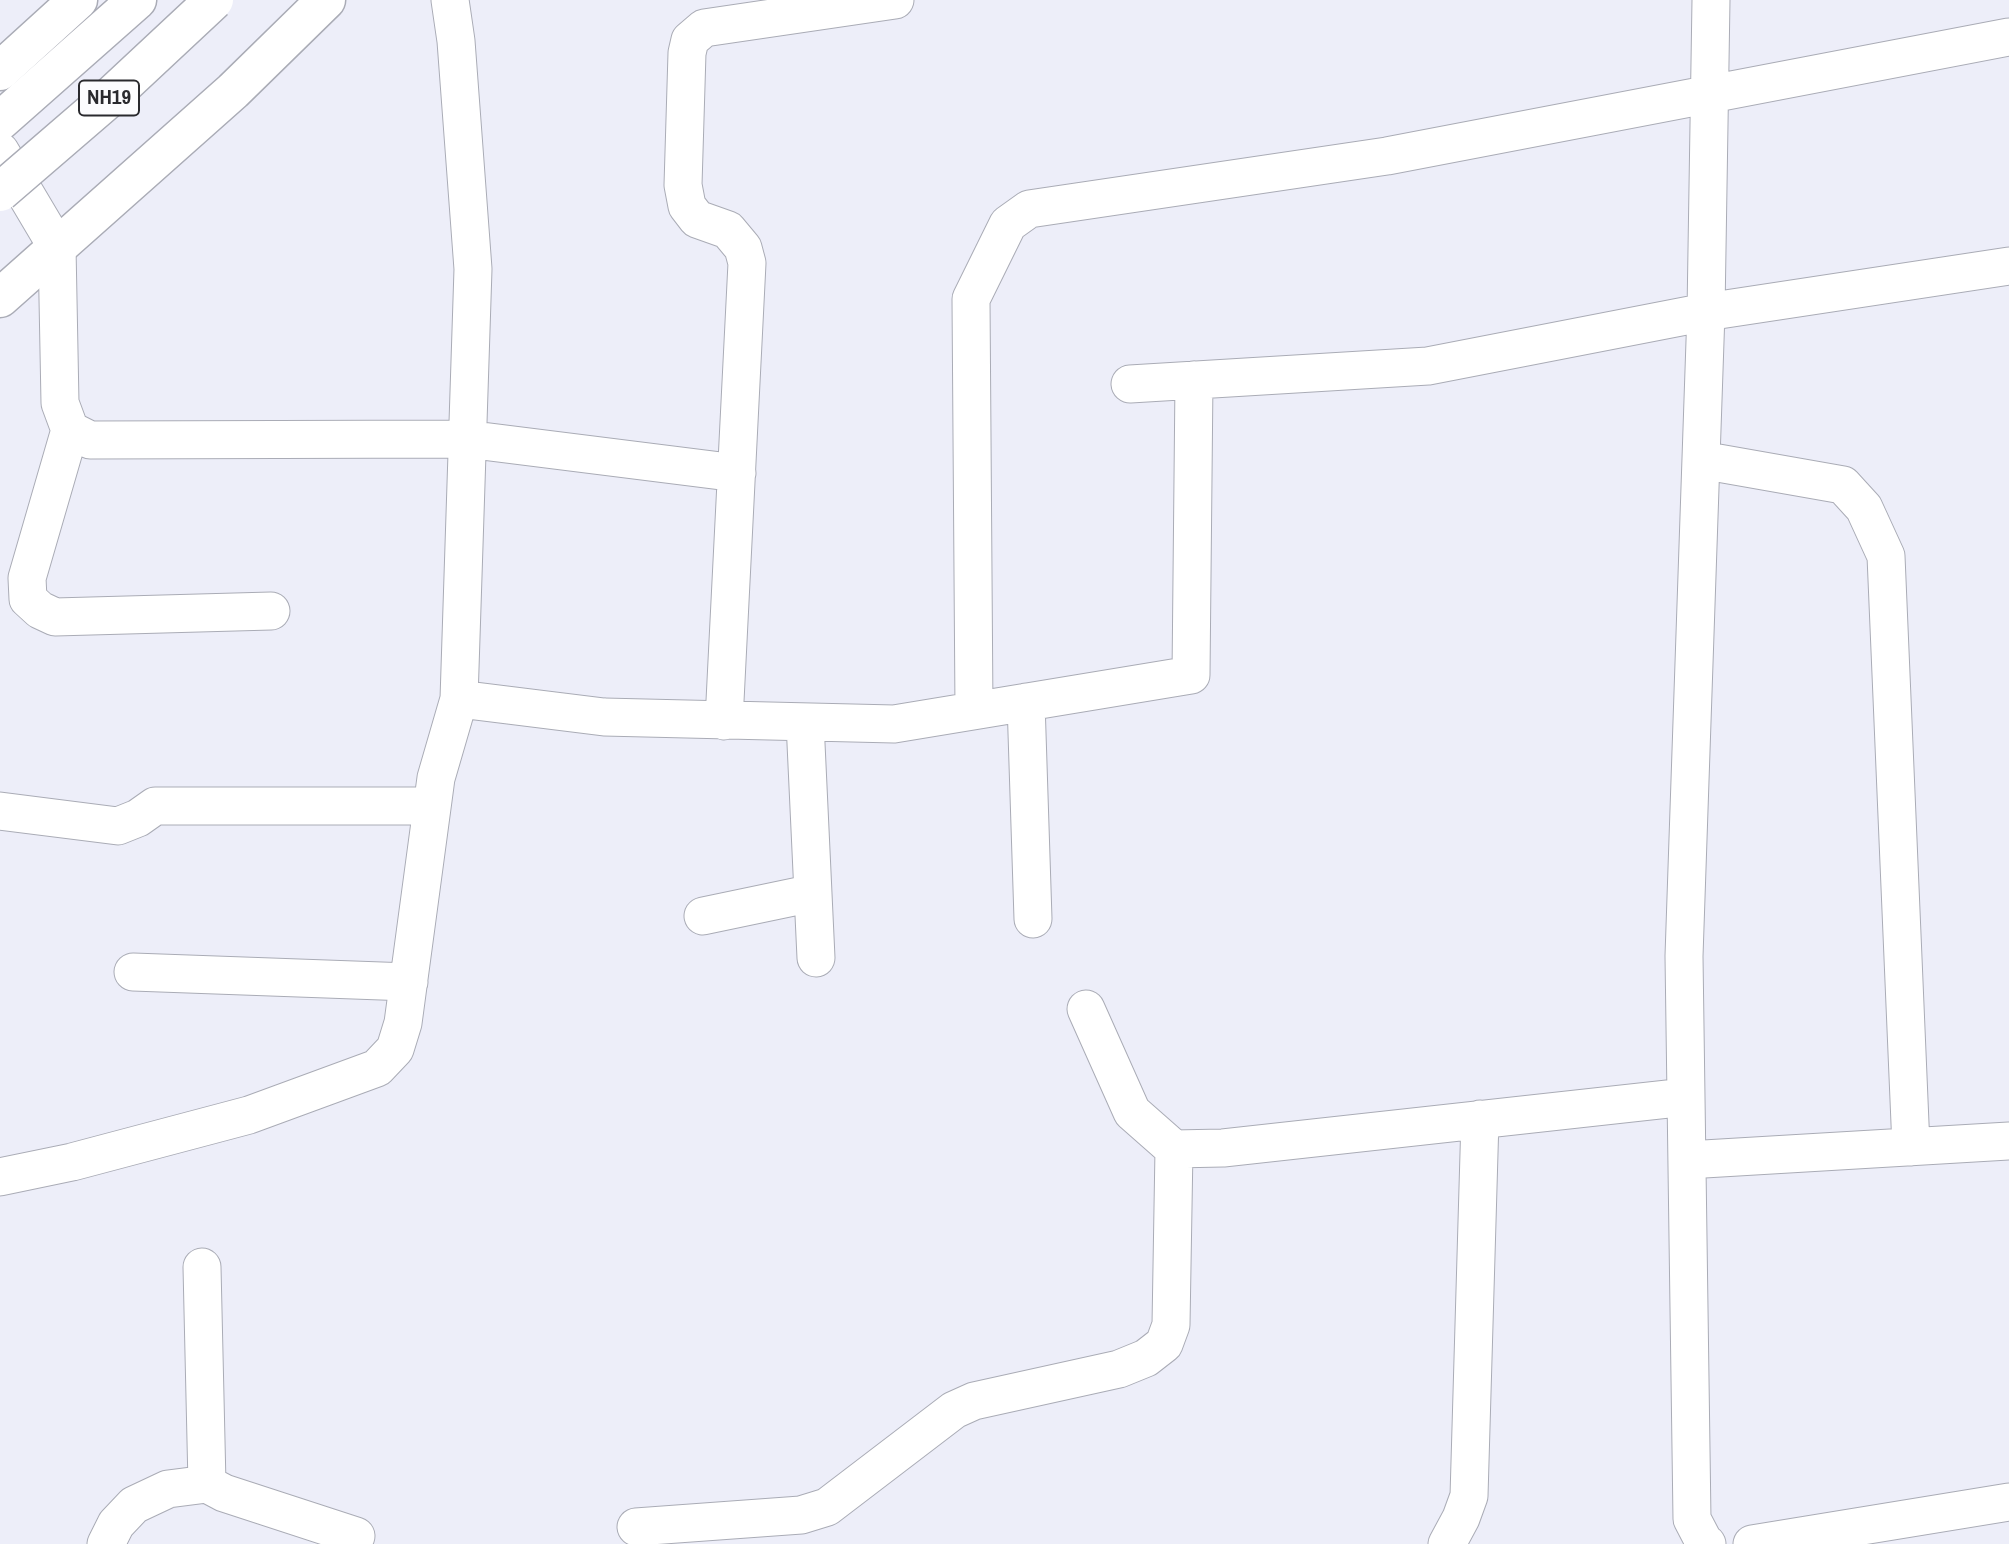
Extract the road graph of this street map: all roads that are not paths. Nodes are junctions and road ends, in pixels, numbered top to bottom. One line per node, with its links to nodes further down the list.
1 (78, 0): 9 (main road)
2 (137, 0): 11 (main road, NH19)
3 (214, 0): 13 (main road, NH19, bridge)
4 (326, 0): 14 (main road)
5 (450, 0): 21 (street)
6 (895, 0): 23 (street)
7 (1711, 0): 10 (street)
8 (2009, 37): 10 (street)
9 (0, 71)
10 (1709, 93): 17 (street); 27 (street)
11 (0, 121)
12 (0, 151): 14 (street)
13 (0, 192)
14 (57, 247): 16 (main road); 20 (street)
15 (2009, 266): 17 (street)
16 (0, 298)
17 (1706, 312): 18 (street); 22 (street)
18 (1194, 380): 19 (street); 26 (street)
19 (1130, 384)
20 (70, 430): 21 (street); 24 (street)
21 (466, 439): 23 (street); 25 (street)
22 (1701, 460): 39 (street); 42 (street)
23 (737, 473): 28 (street)
24 (271, 611)
25 (459, 699): 28 (street); 30 (street)
26 (1026, 702): 27 (street); 34 (street)
27 (974, 710): 29 (street)
28 (724, 721): 29 (street)
29 (805, 722): 32 (street)
30 (432, 806): 31 (street); 37 (street)
31 (0, 811)
32 (813, 893): 33 (street); 35 (street)
33 (703, 916)
34 (1033, 919)
35 (816, 958)
36 (133, 972): 37 (street)
37 (409, 982): 45 (street)
38 (1086, 1009): 43 (street)
39 (1686, 1097): 40 (street); 44 (street)
40 (1480, 1119): 43 (street); 53 (street)
41 (2009, 1141): 42 (street)
42 (1911, 1147): 44 (street)
43 (1174, 1149): 49 (street)
44 (1687, 1160): 51 (street)
45 (0, 1177)
46 (202, 1267): 47 (street)
47 (207, 1484): 50 (street); 52 (street)
48 (2009, 1502): 54 (street)
49 (636, 1527)
50 (356, 1536)
51 (1705, 1543)
52 (106, 1544)
53 (1447, 1544)
54 (1752, 1544)

